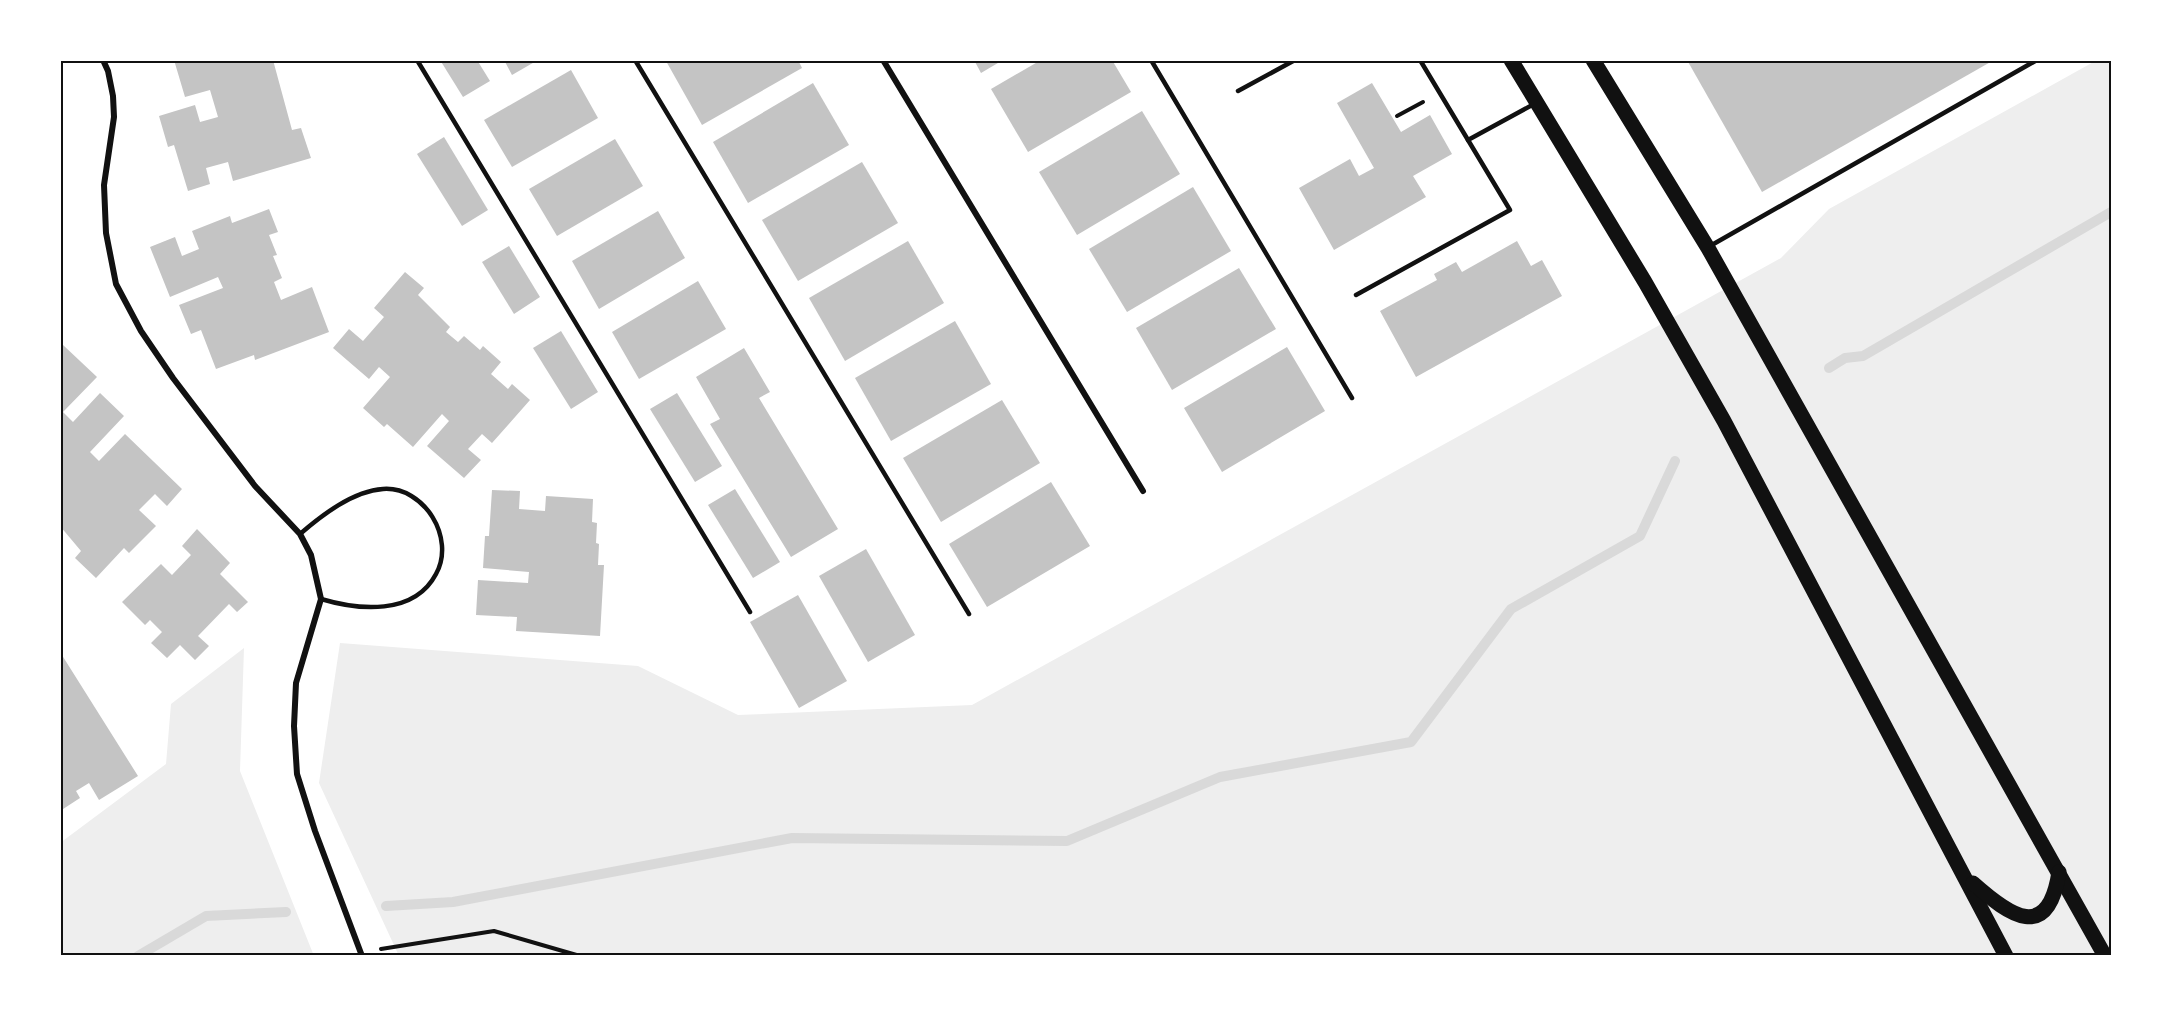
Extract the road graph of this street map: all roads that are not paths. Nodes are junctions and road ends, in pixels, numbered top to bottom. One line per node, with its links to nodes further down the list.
1 (103, 60): 18 (street)
2 (417, 60): 20 (lane)
3 (635, 60): 21 (lane)
4 (884, 60): 17 (street)
5 (1151, 60): 16 (lane)
6 (1295, 60): 11 (lane)
7 (1420, 60): 13 (lane)
8 (1511, 60): 12 (main road)
9 (2037, 60): 14 (lane)
10 (1597, 61): 14 (main road)
11 (1238, 92)
12 (1536, 103): 13 (lane); 23 (main road)
13 (1468, 140): 15 (lane)
14 (1708, 248): 22 (main road)
15 (1356, 295)
16 (1352, 398)
17 (1143, 490)
18 (300, 534): 19 (street); 19 (lane)
19 (321, 599): 24 (street)
20 (750, 612)
21 (969, 614)
22 (2059, 872): 23 (main road); 26 (main road)
23 (1967, 877): 25 (main road)
24 (362, 954)
25 (2006, 956)
26 (2105, 956)

